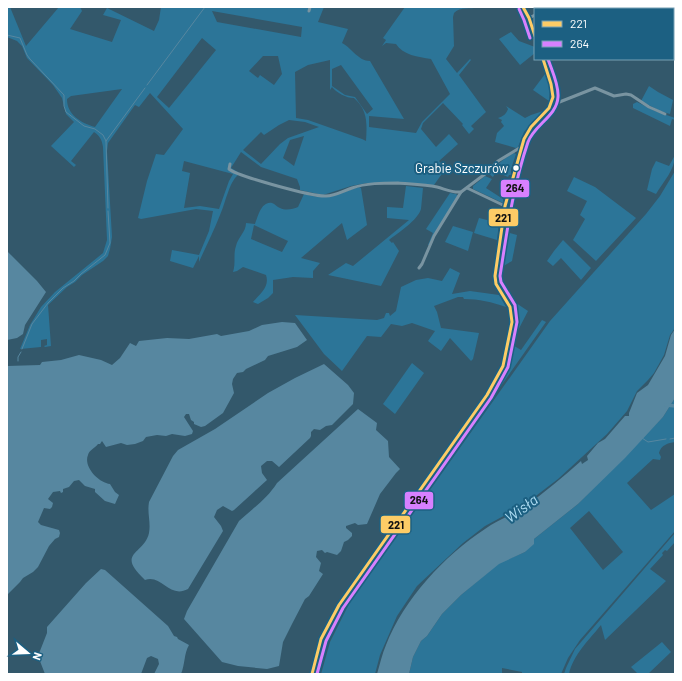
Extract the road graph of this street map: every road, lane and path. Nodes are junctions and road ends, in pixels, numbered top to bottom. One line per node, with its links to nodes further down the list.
1 (523, 7): 3 (street)
2 (534, 16): 3 (street)
3 (529, 18): 4 (street)
4 (534, 33)
5 (543, 60): 6 (street)
6 (552, 103): 7 (street); 8 (street)
7 (665, 114)
8 (521, 148): 10 (street); 12 (street)
9 (230, 164): 11 (street)
10 (467, 188): 11 (street); 12 (street)
11 (461, 192): 13 (street)
12 (505, 206): 14 (street)
13 (419, 268)
14 (312, 674)

